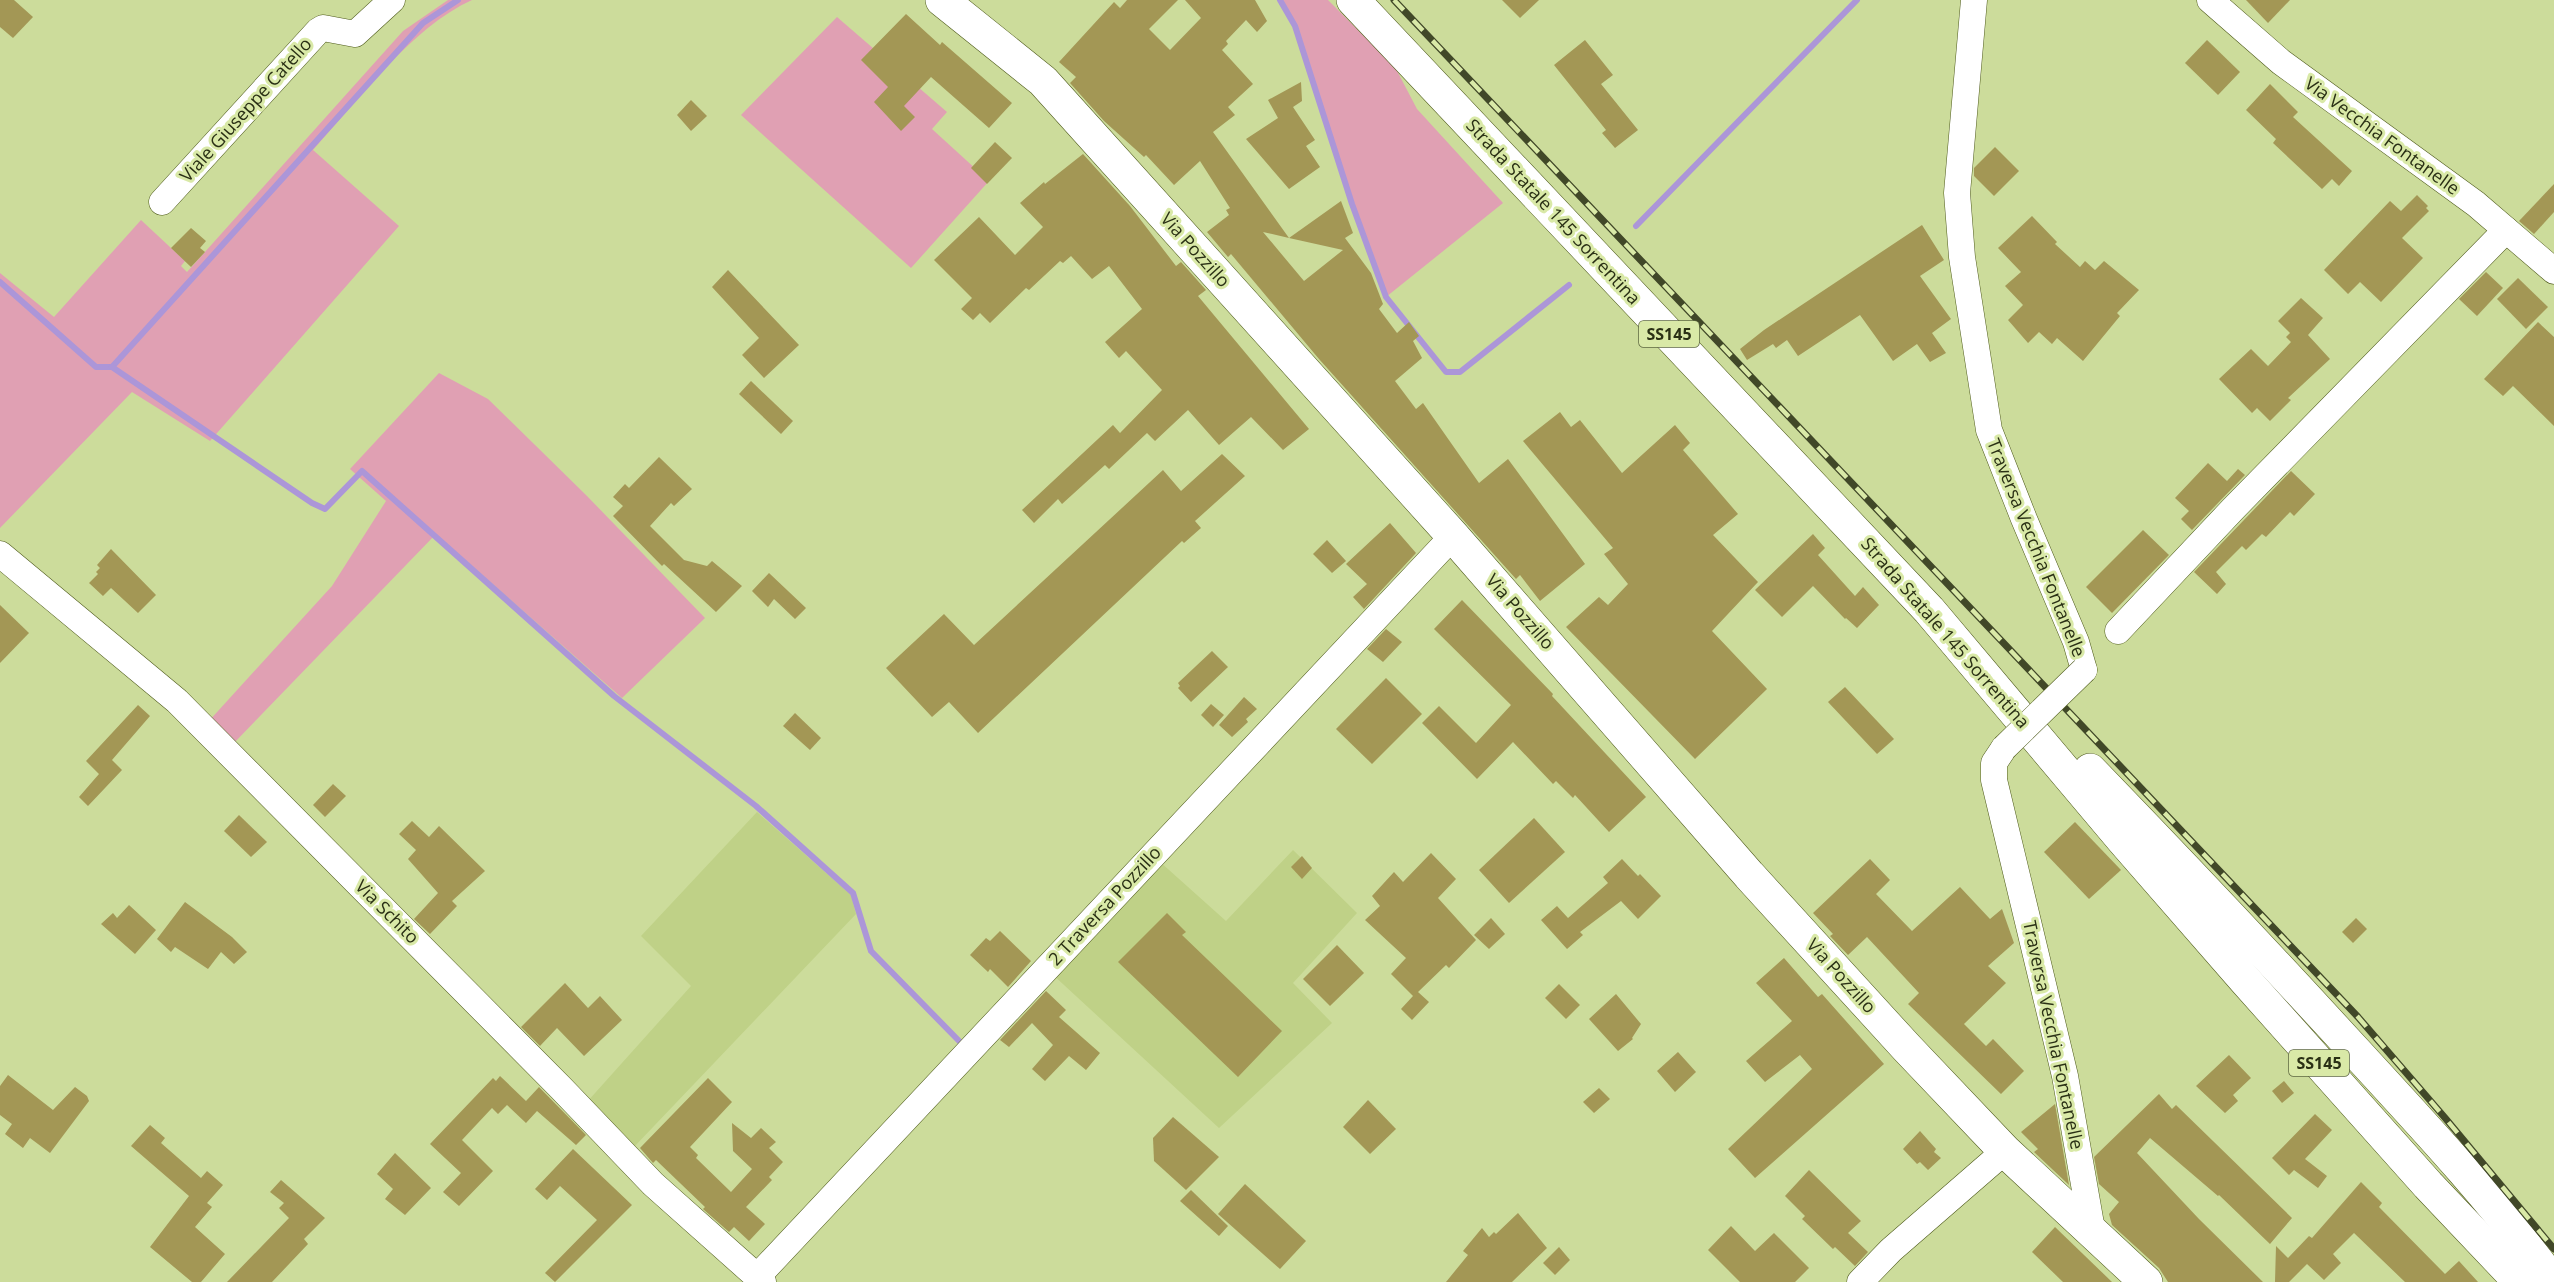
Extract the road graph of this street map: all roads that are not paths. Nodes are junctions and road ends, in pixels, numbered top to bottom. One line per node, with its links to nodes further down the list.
1 (392, 0): 6 (street, Viale Giuseppe Catello)
2 (942, 0): 9 (main road, Via Pozzillo)
3 (1353, 0): 12 (main road, Strada Statale 145 Sorrentina / SS145)
4 (1974, 0): 14 (street, Traversa Vecchia Fontanelle, bridge)
5 (2210, 0): 7 (street, Via Vecchia Fontanelle)
6 (162, 202)
7 (2506, 230): 8 (street, Via Vecchia Fontanelle); 11 (street)
8 (2554, 271)
9 (1453, 536): 13 (main road, Via Pozzillo); 15 (street, 2 Traversa Pozzillo)
10 (0, 554): 15 (street, Via Schito)
11 (2118, 631)
12 (1982, 672): 18 (main road, Strada Statale 145 Sorrentina / SS145); 19 (main road)
13 (2005, 1151): 14 (main road, Via Pozzillo); 16 (street)
14 (2092, 1230): 17 (main road, Via Pozzillo)
15 (760, 1279)
16 (1860, 1282)
17 (2146, 1282)
18 (2520, 1282)
19 (2553, 1282)

